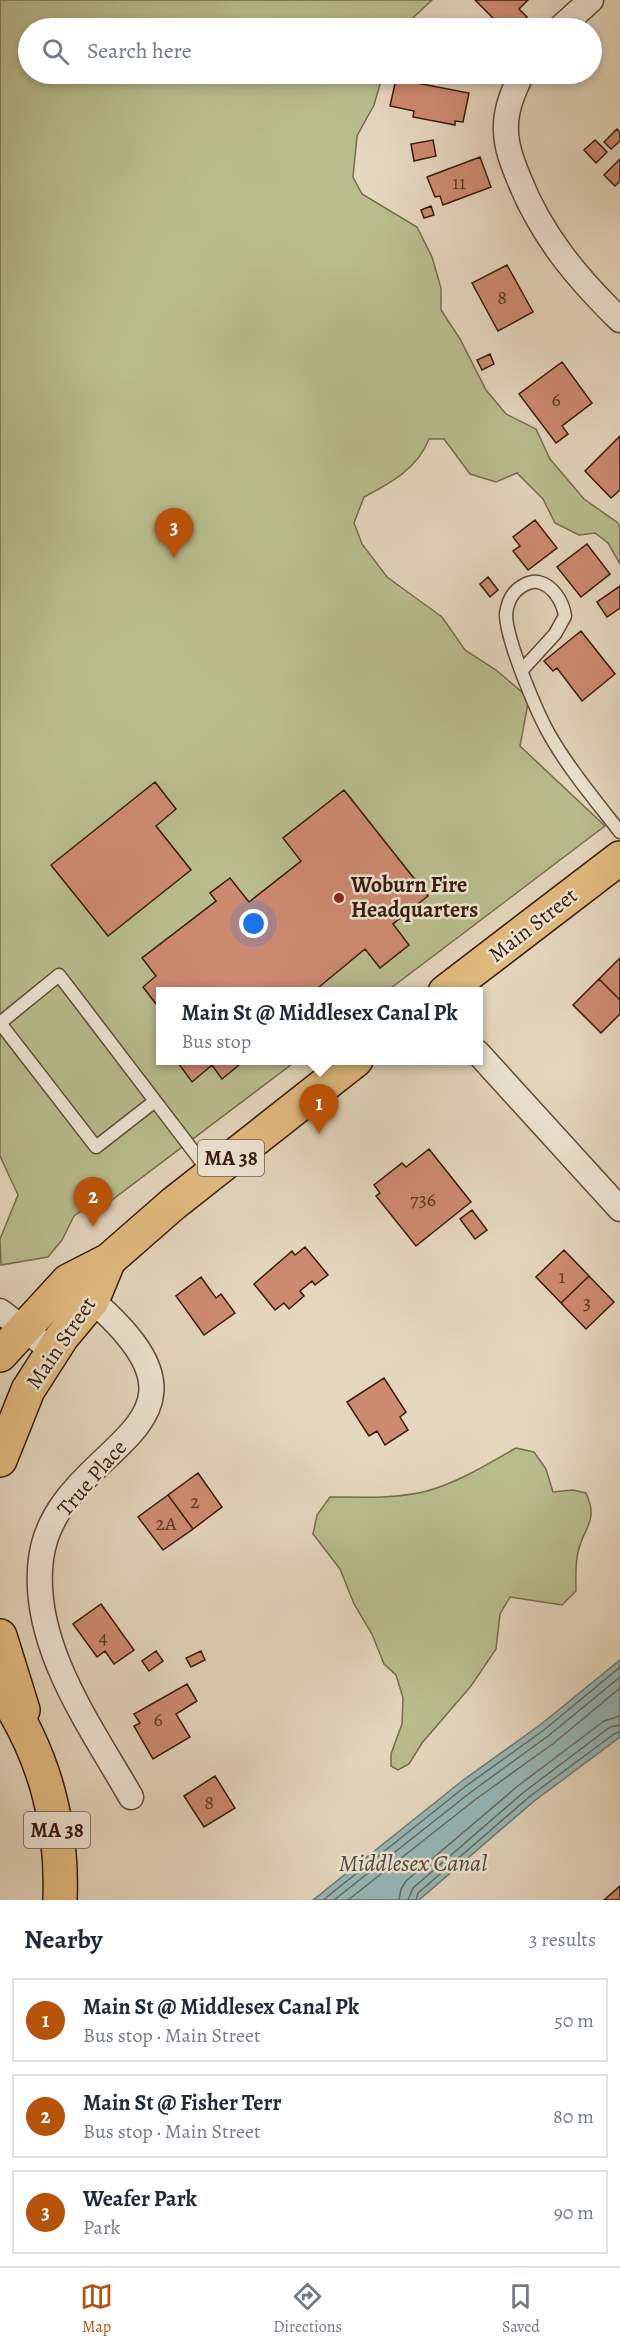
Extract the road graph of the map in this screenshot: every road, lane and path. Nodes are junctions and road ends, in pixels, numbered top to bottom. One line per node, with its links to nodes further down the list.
1 (591, 0): 2 (street)
2 (571, 18)
3 (517, 84): 4 (street)
4 (620, 320)
5 (523, 669): 5 (lane); 6 (lane)
6 (620, 832)
7 (620, 858): 8 (main road, Main Street)
8 (452, 987)
9 (483, 1058): 13 (street)
10 (350, 1065): 12 (main road, Main Street / MA 38)
11 (155, 1101): 11 (lane); 12 (lane)
12 (210, 1174): 14 (main road, Main Street / MA 38)
13 (620, 1209)
14 (80, 1291): 15 (main road, Main Street / MA 38); 16 (main road, Main Street / MA 38); 22 (street, True Place)
15 (13, 1320): 16 (street); 17 (main road, Main Street / MA 38)
16 (53, 1351): 18 (main road, Main Street / MA 38)
17 (0, 1355)
18 (0, 1460)
19 (0, 1636): 21 (main road, MA 38)
20 (0, 1688): 21 (main road)
21 (41, 1762): 23 (main road, MA 38)
22 (131, 1797)
23 (60, 1900)

